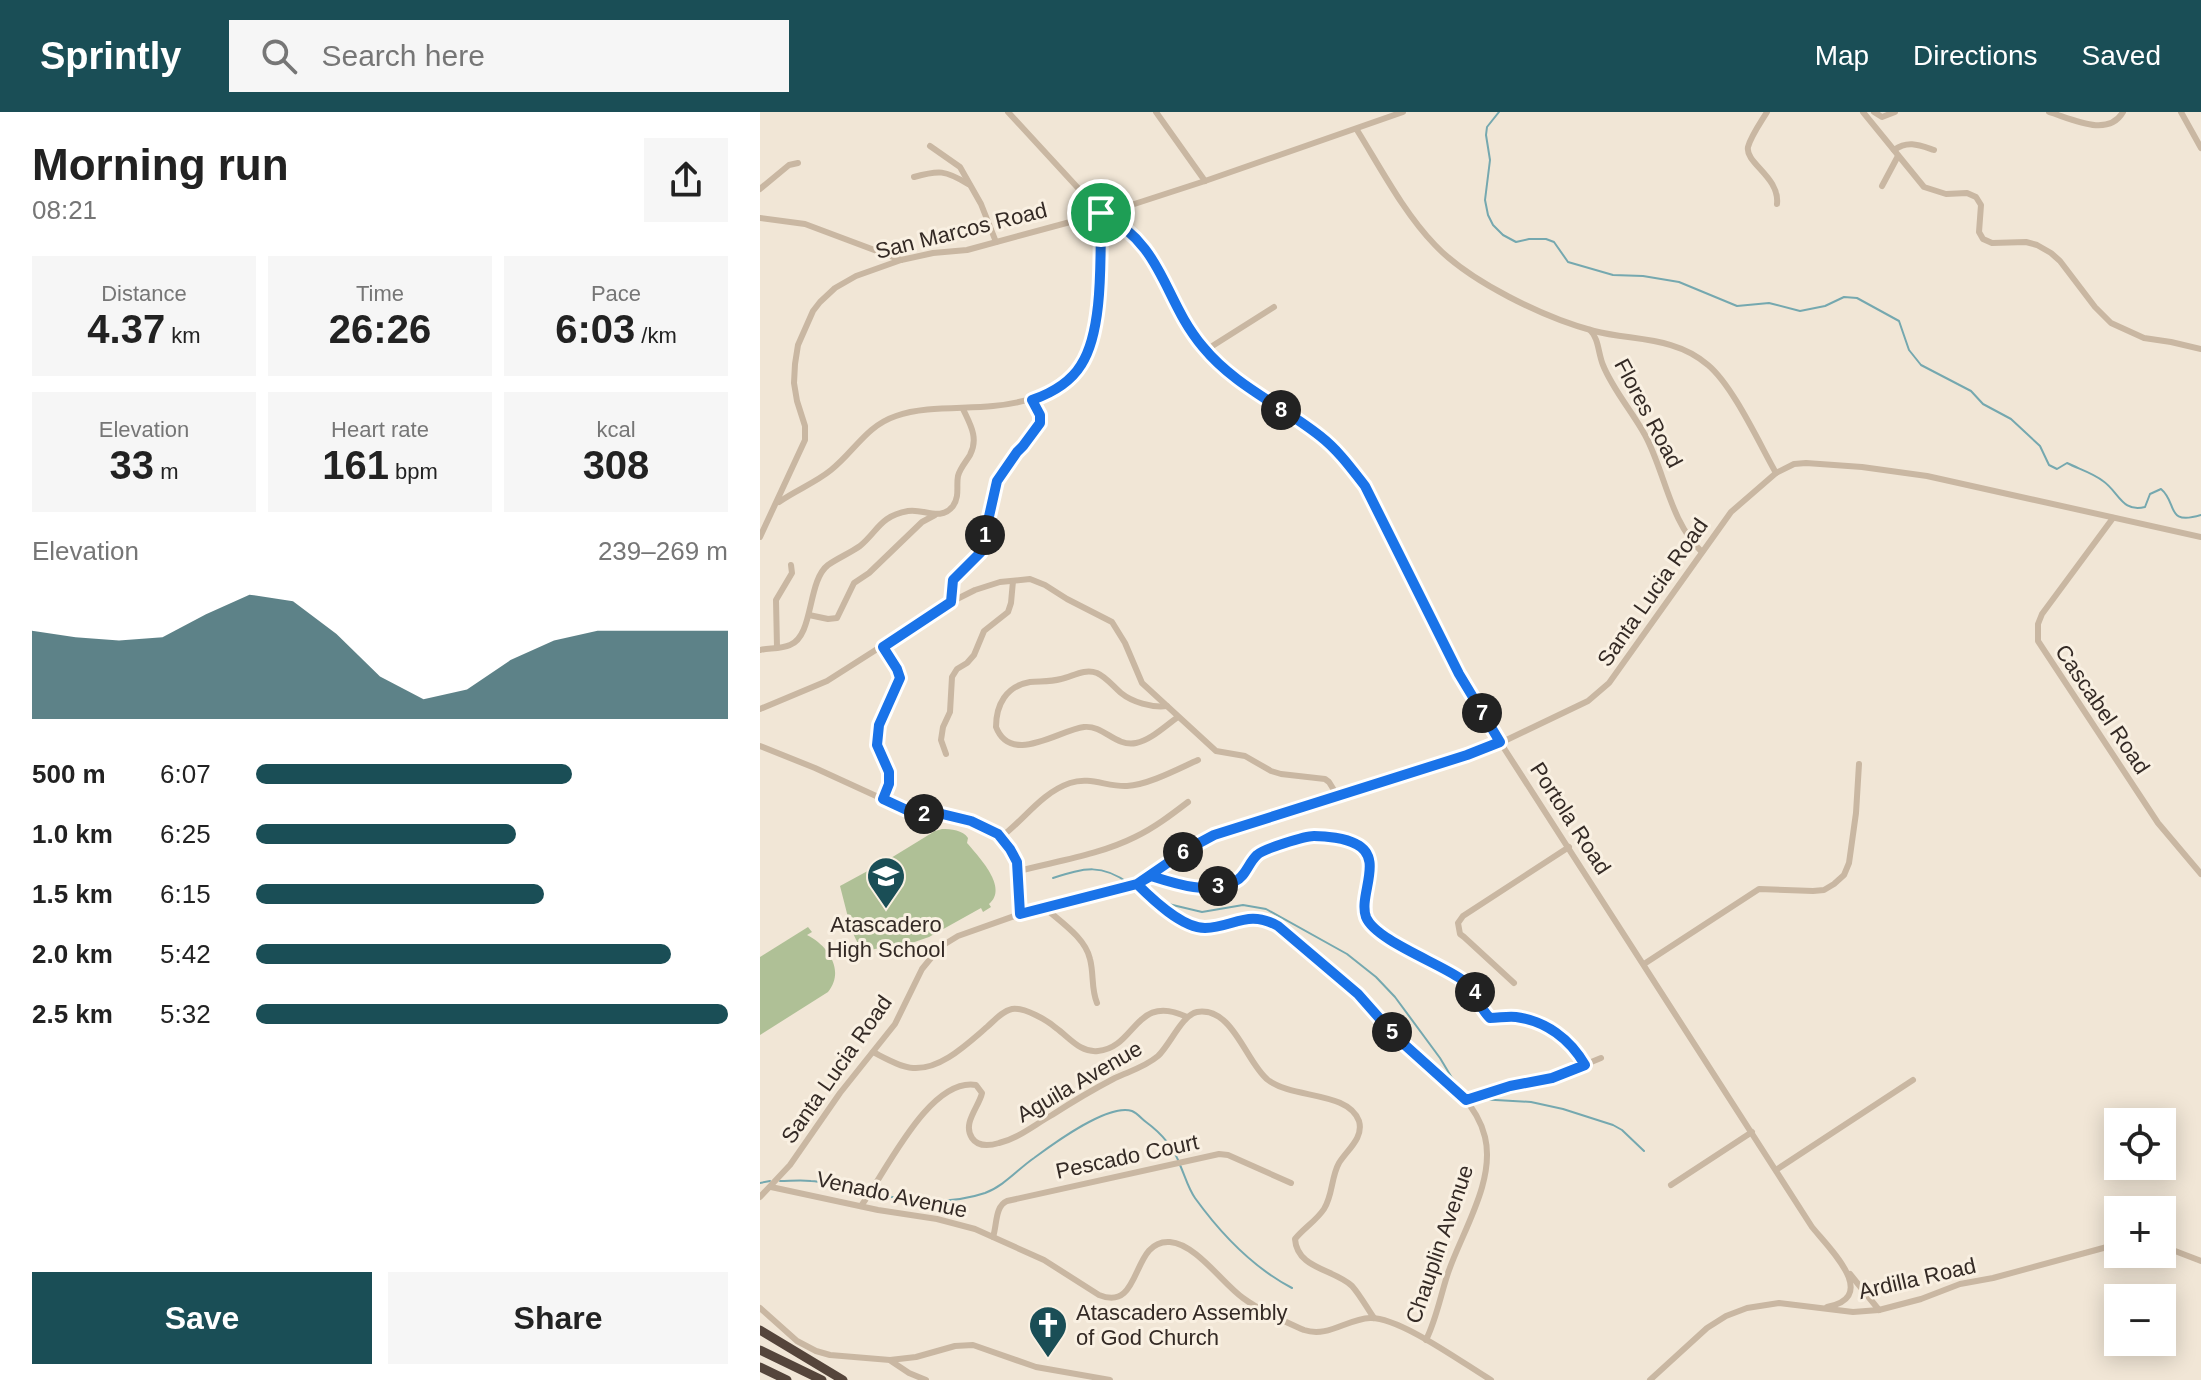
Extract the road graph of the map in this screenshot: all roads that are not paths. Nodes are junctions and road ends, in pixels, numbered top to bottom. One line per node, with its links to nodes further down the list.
1 (1008, 112): 23 (street, Portola Road)
2 (1156, 112): 18 (street)
3 (1403, 112): 11 (street, San Marcos Road)
4 (1767, 112): 22 (street)
5 (1863, 112): 15 (street)
6 (1874, 112): 7 (street)
7 (1895, 112)
8 (2049, 112): 9 (street)
9 (2123, 112)
10 (2181, 112): 13 (street)
11 (1357, 130): 18 (street, San Marcos Road); 28 (street)
12 (930, 146): 19 (street)
13 (2201, 148)
14 (1934, 150): 15 (street)
15 (1896, 153): 20 (street); 29 (street)
16 (798, 163): 21 (street)
17 (914, 177): 19 (street)
18 (1205, 181): 23 (street, San Marcos Road)
19 (971, 185): 25 (street)
20 (1882, 186)
21 (760, 189)
22 (1777, 204)
23 (1101, 213): 25 (street, San Marcos Road); 30 (street, Portola Road); 31 (street)
24 (760, 218): 26 (street)
25 (996, 242): 26 (street, San Marcos Road)
26 (901, 260): 34 (street, San Marcos Road)
27 (1274, 307): 30 (street)
28 (1590, 330): 33 (street); 39 (street, Flores Road)
29 (2201, 349)
30 (1206, 350): 50 (street, Portola Road)
31 (1032, 400): 32 (street); 42 (street)
32 (963, 409): 34 (street); 35 (street)
33 (1776, 473): 36 (street, Santa Lucia Road); 39 (street, Santa Lucia Road)
34 (776, 504): 37 (street, San Marcos Road)
35 (935, 515): 43 (street); 43 (street)
36 (2113, 518): 38 (street, Santa Lucia Road); 61 (street, Cascabel Road)
37 (760, 537)
38 (2201, 537)
39 (1702, 552): 50 (street, Santa Lucia Road)
40 (791, 565): 44 (street)
41 (1013, 581): 42 (street); 47 (street); 52 (street)
42 (951, 602): 45 (street)
43 (809, 615): 44 (street)
44 (777, 647): 46 (street)
45 (883, 647): 48 (street); 56 (street)
46 (760, 650)
47 (1167, 706): 49 (street); 49 (street)
48 (760, 709)
49 (1178, 717): 55 (street)
50 (1500, 742): 55 (street, Santa Lucia Road); 59 (street, Portola Road)
51 (760, 746): 56 (street)
52 (946, 754)
53 (1198, 760): 58 (street)
54 (1859, 764): 66 (street)
55 (1337, 795): 62 (street, Santa Lucia Road)
56 (883, 799): 58 (street)
57 (1188, 802): 60 (street)
58 (1001, 837): 60 (street)
59 (1569, 847): 66 (street, Portola Road); 67 (street)
60 (1019, 871): 65 (street)
61 (2201, 874)
62 (1151, 876): 63 (street, Santa Lucia Road); 72 (street)
63 (1137, 884): 64 (street, Santa Lucia Road); 74 (street, Chauplin Avenue)
64 (1044, 907): 65 (street, Santa Lucia Road); 68 (street)
65 (1020, 914): 70 (street, Santa Lucia Road)
66 (1644, 964): 75 (street, Portola Road)
67 (1514, 983)
68 (1097, 1003)
69 (1187, 1017): 70 (street); 81 (street, Aguila Avenue); 90 (street)
70 (873, 1052): 79 (street, Santa Lucia Road)
71 (1601, 1058): 72 (street)
72 (1585, 1065): 74 (street)
73 (1913, 1080): 76 (street)
74 (1466, 1100): 92 (street, Chauplin Avenue)
75 (1752, 1132): 76 (street, Portola Road); 78 (street)
76 (1776, 1170): 86 (street, Portola Road)
77 (1291, 1183): 82 (street, Pescado Court)
78 (1671, 1185)
79 (771, 1187): 80 (street, Santa Lucia Road); 81 (street, Venado Avenue)
80 (760, 1197)
81 (861, 1206): 82 (street, Venado Avenue)
82 (993, 1237): 90 (street, Venado Avenue)
83 (2104, 1248): 89 (street, Ardilla Road)
84 (2176, 1251): 85 (street)
85 (2201, 1261)
86 (1847, 1272): 87 (street); 89 (street, Portola Road)
87 (1827, 1307): 89 (street, Ardilla Road); 102 (street, Ardilla Road)
88 (760, 1308): 94 (street)
89 (1879, 1310)
90 (1374, 1318): 92 (street)
91 (760, 1330): 98 (highway)
92 (1426, 1340): 101 (street)
93 (760, 1350): 97 (highway)
94 (890, 1360): 99 (street); 100 (street)
95 (760, 1367): 96 (highway)
96 (787, 1380)
97 (822, 1380)
98 (843, 1380)
99 (926, 1380)
100 (1110, 1380)
101 (1491, 1380)
102 (1650, 1380)

